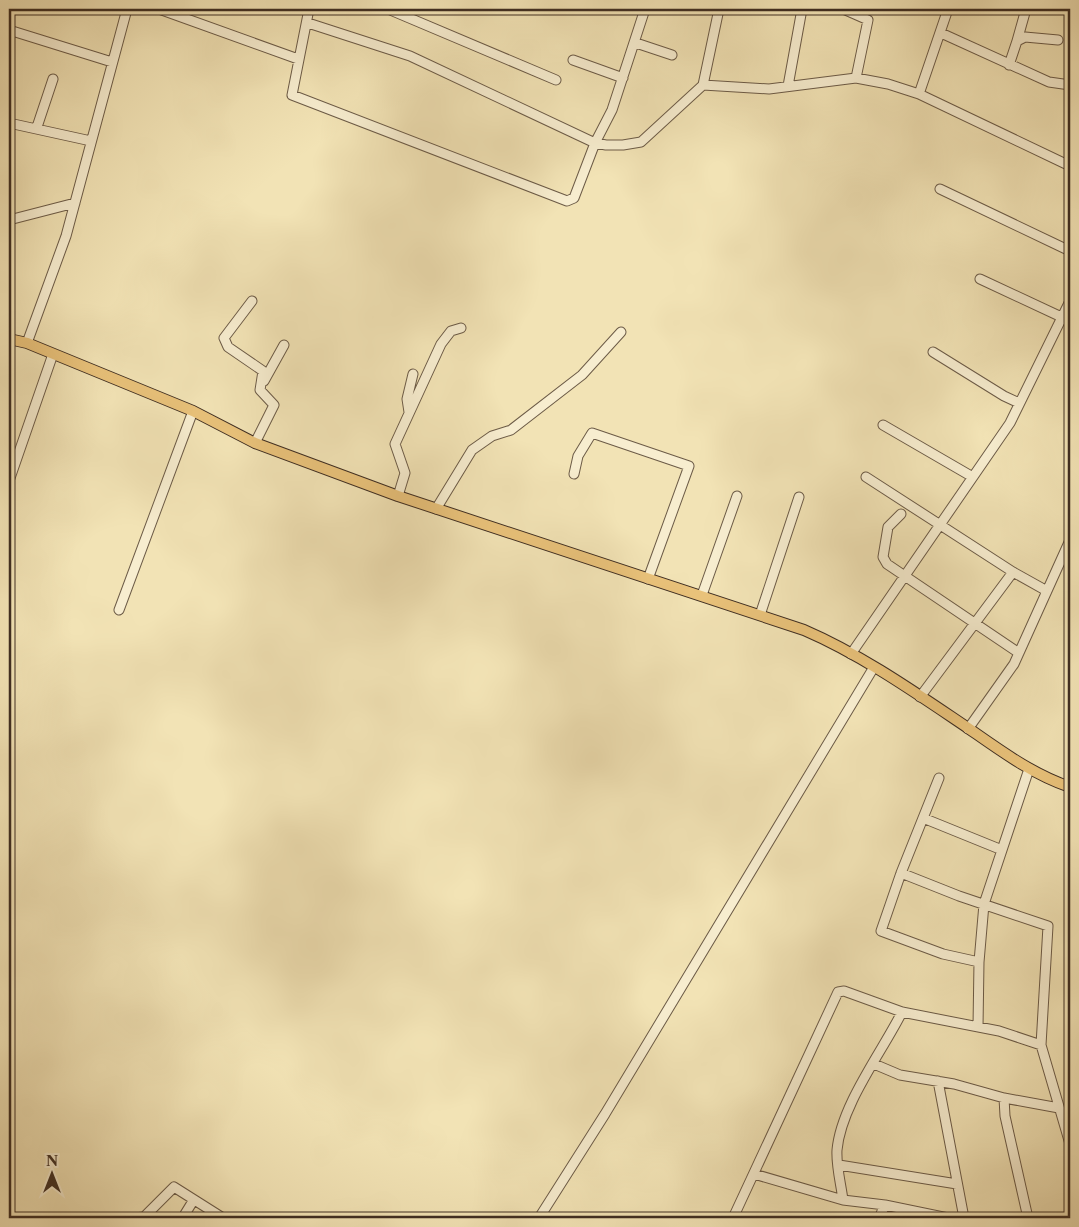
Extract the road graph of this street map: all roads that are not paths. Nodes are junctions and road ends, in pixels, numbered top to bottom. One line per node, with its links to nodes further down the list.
1 (127, 9): 20 (street)
2 (160, 9): 18 (street)
3 (309, 9): 11 (street)
4 (388, 9): 25 (street)
5 (643, 9): 16 (street)
6 (718, 9): 26 (street)
7 (802, 9): 28 (street)
8 (843, 9): 23 (street)
9 (948, 9): 13 (street)
10 (1026, 9): 14 (street)
11 (308, 23): 18 (street); 33 (street)
12 (9, 30): 20 (street)
13 (941, 33): 21 (street); 29 (street)
14 (1017, 40): 15 (street); 21 (street)
15 (1058, 40)
16 (636, 43): 17 (street); 22 (street)
17 (672, 55)
18 (298, 59): 33 (street)
19 (573, 60): 22 (street)
20 (112, 62): 32 (street)
21 (1009, 65): 27 (street)
22 (623, 78): 33 (street)
23 (856, 78): 28 (street); 29 (street)
24 (53, 79): 31 (street)
25 (556, 80)
26 (703, 85): 28 (street); 33 (street)
27 (1070, 85)
28 (788, 86)
29 (919, 94): 34 (street)
30 (9, 123): 31 (street)
31 (37, 127): 32 (street)
32 (91, 141): 36 (street)
33 (595, 142)
34 (1070, 166)
35 (940, 189): 38 (street)
36 (75, 203): 37 (street); 46 (street)
37 (9, 220)
38 (1070, 251)
39 (980, 279): 42 (street)
40 (252, 301): 51 (street)
41 (1070, 302): 42 (street)
42 (1066, 320): 52 (street)
43 (461, 328): 54 (street)
44 (621, 332): 65 (street)
45 (9, 339): 46 (main road)
46 (27, 343): 49 (main road)
47 (284, 345): 51 (street)
48 (934, 352): 52 (street)
49 (53, 354): 53 (main road); 57 (street)
50 (413, 374): 54 (street)
51 (260, 390): 56 (street)
52 (1018, 403): 59 (street)
53 (193, 411): 56 (main road); 74 (street)
54 (409, 412): 62 (street)
55 (883, 425): 59 (street)
56 (255, 444): 62 (main road)
57 (13, 455): 61 (street)
58 (574, 474): 71 (street)
59 (972, 476): 67 (street)
60 (866, 477): 67 (street)
61 (9, 481)
62 (398, 496): 65 (main road)
63 (736, 496): 73 (street)
64 (799, 497): 75 (street)
65 (436, 509): 71 (main road)
66 (901, 514): 70 (street)
67 (940, 523): 69 (street); 70 (street)
68 (1070, 540): 72 (street)
69 (1013, 572): 72 (street); 76 (street)
70 (905, 575): 76 (street); 78 (street)
71 (648, 579): 73 (main road)
72 (1047, 591): 77 (street)
73 (702, 595): 75 (main road)
74 (119, 610)
75 (760, 615): 78 (main road)
76 (975, 624): 77 (street); 80 (street)
77 (1018, 653): 81 (street)
78 (851, 654): 79 (main road)
79 (874, 667): 80 (main road); 107 (street)
80 (920, 697): 81 (main road)
81 (968, 728): 82 (main road)
82 (1029, 769): 84 (main road); 86 (street)
83 (939, 778): 85 (street)
84 (1070, 787)
85 (923, 818): 86 (street); 87 (street)
86 (1002, 850): 88 (street)
87 (901, 873): 88 (street); 89 (street)
88 (984, 904): 89 (street); 92 (street)
89 (979, 962): 91 (street)
90 (902, 1012): 91 (street); 93 (street); 99 (street)
91 (978, 1027): 92 (street)
92 (1041, 1045): 96 (street)
93 (874, 1064): 94 (street); 98 (street)
94 (938, 1081): 95 (street); 100 (street)
95 (1004, 1098): 96 (street); 112 (street)
96 (1060, 1108): 97 (street)
97 (1070, 1144)
98 (839, 1165): 100 (street); 101 (street)
99 (754, 1174): 101 (street); 108 (street)
100 (957, 1184): 111 (street)
101 (843, 1200): 103 (street)
102 (193, 1201): 104 (street); 105 (street); 106 (street)
103 (884, 1205): 109 (street); 110 (street)
104 (134, 1218)
105 (186, 1218)
106 (223, 1218)
107 (540, 1218)
108 (733, 1218)
109 (879, 1218)
110 (948, 1218)
111 (964, 1218)
112 (1028, 1218)

